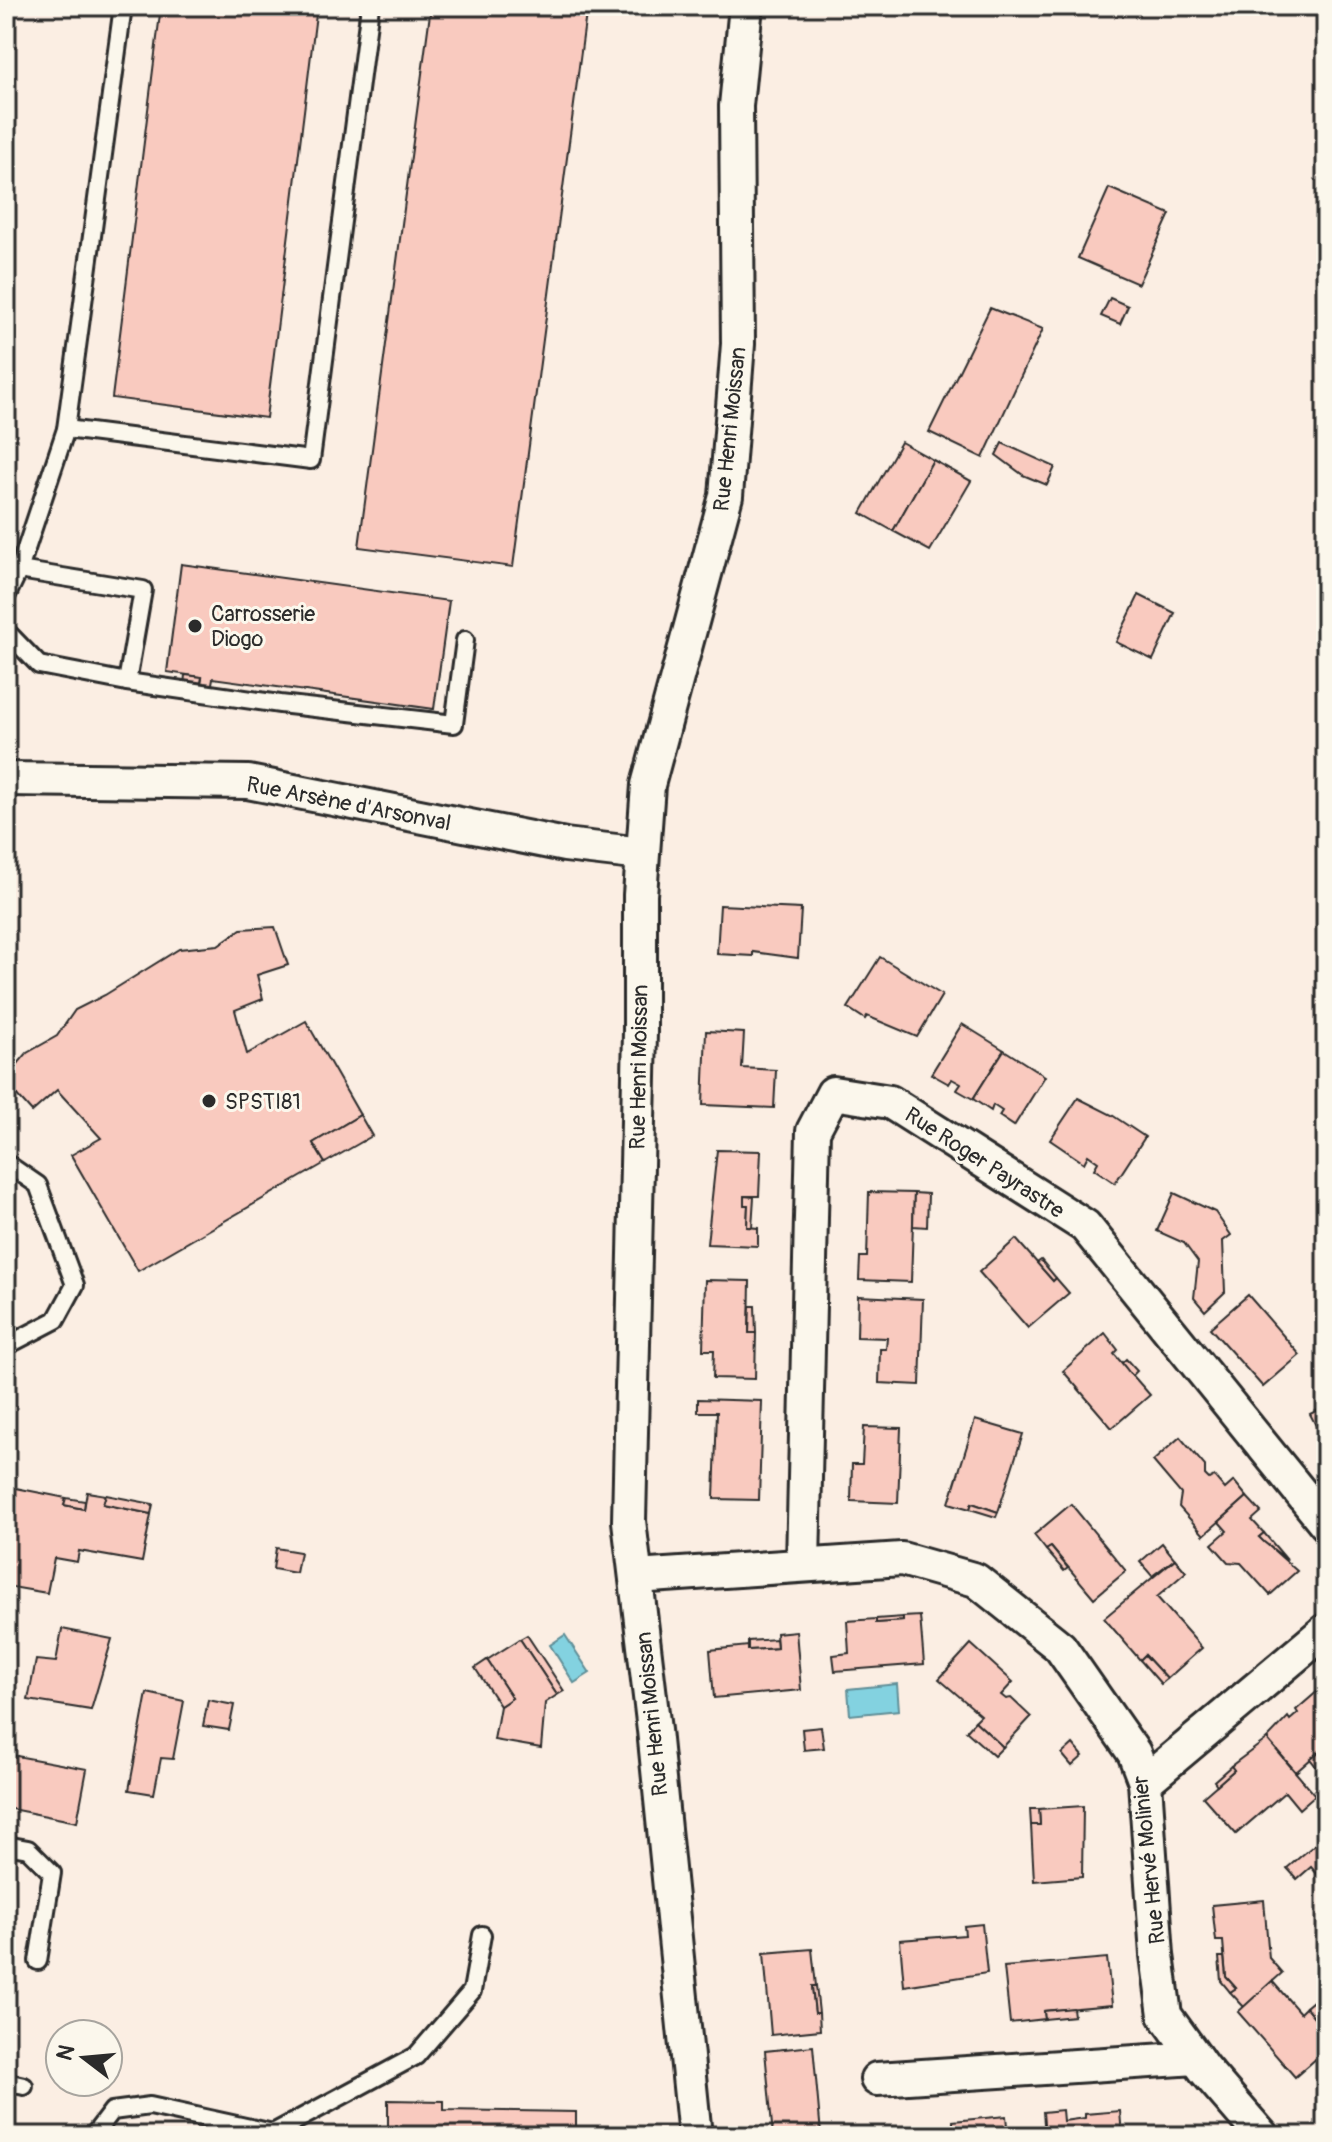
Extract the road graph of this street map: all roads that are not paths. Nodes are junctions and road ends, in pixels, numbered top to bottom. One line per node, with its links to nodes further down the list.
1 (123, 6): 4 (lane)
2 (370, 6): 4 (lane)
3 (746, 6): 11 (street, Rue Henri Moissan)
4 (66, 429): 5 (lane)
5 (19, 570): 6 (lane); 9 (lane)
6 (6, 597)
7 (6, 631): 9 (lane)
8 (465, 640): 9 (lane)
9 (127, 682)
10 (6, 779): 11 (street, Rue Arsène d'Arsonval)
11 (642, 854): 16 (street, Rue Henri Moissan)
12 (6, 1163): 13 (lane)
13 (6, 1346)
14 (1326, 1524): 15 (street, Rue Roger Payrastre)
15 (803, 1564): 16 (street, Rue Hervé Molinier); 18 (street, Rue Hervé Molinier)
16 (636, 1577): 28 (street, Rue Henri Moissan)
17 (1326, 1630): 18 (street)
18 (1145, 1782): 22 (street, Rue Hervé Molinier)
19 (6, 1845): 21 (lane)
20 (482, 1935): 26 (lane)
21 (38, 1961)
22 (1196, 2058): 23 (street); 29 (street, Rue Hervé Molinier)
23 (877, 2079)
24 (6, 2082): 25 (lane)
25 (24, 2086)
26 (272, 2135): 27 (lane)
27 (93, 2136)
28 (695, 2136)
29 (1262, 2136)

